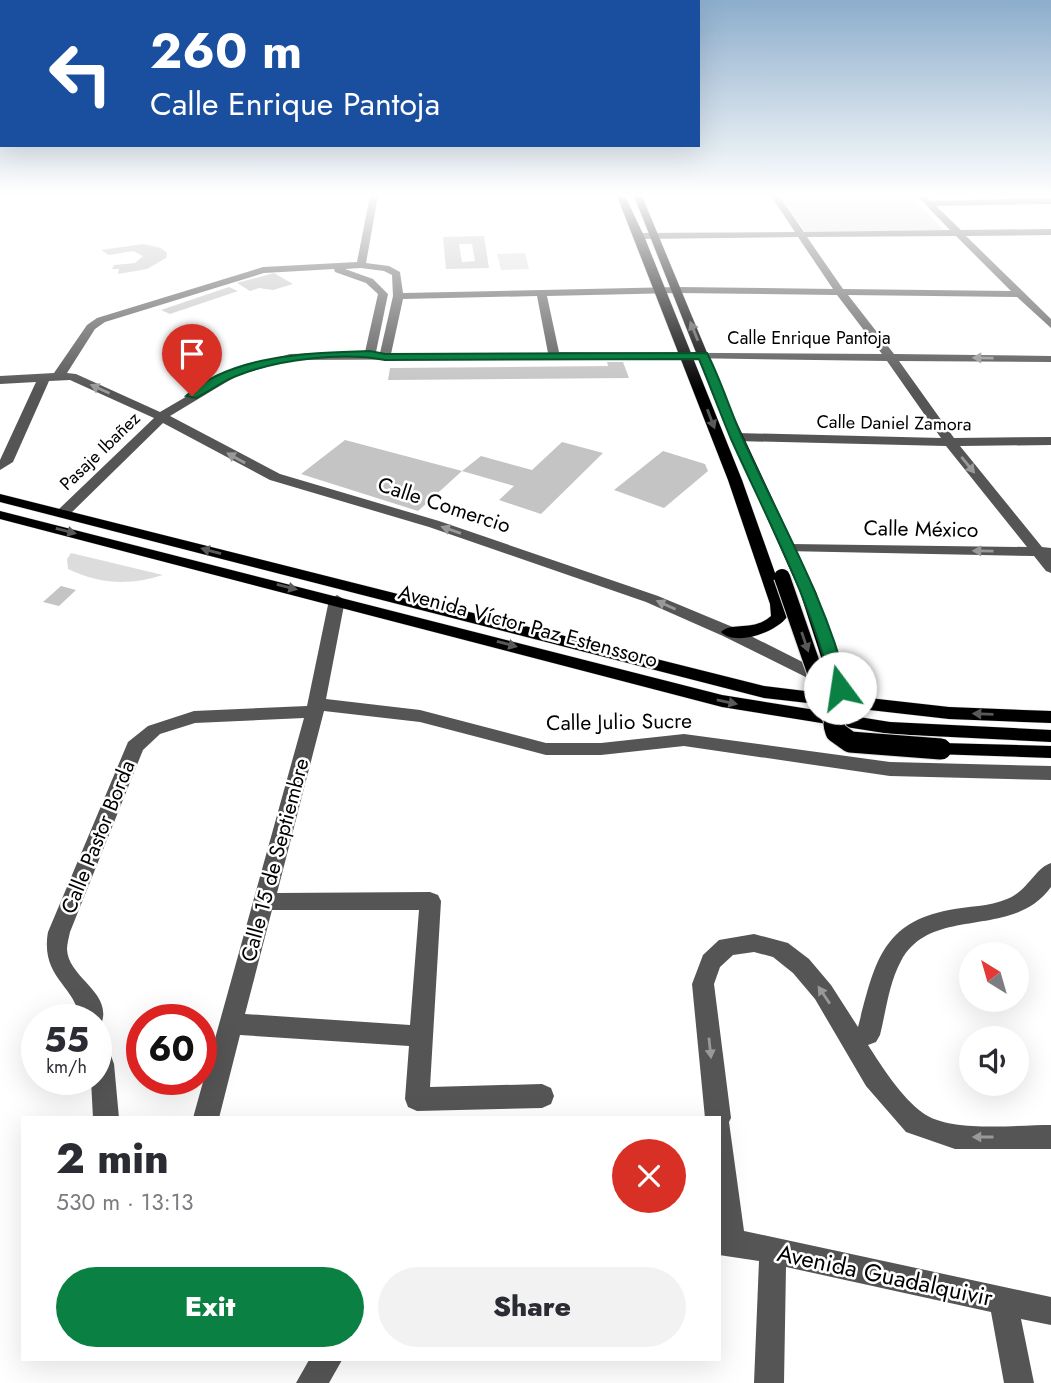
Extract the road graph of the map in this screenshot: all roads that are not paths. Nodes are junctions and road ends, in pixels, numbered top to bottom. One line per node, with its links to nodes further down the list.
1 (361, 261): 6 (street)
2 (649, 261): 8 (main road)
3 (665, 261): 9 (main road)
4 (819, 261): 11 (street)
5 (986, 261): 12 (street)
6 (360, 265): 7 (street); 13 (street)
7 (320, 267): 15 (street); 22 (street)
8 (661, 290): 9 (street); 10 (street); 17 (main road)
9 (677, 290): 11 (street); 18 (main road, one-way to 9)
10 (541, 292): 13 (street); 16 (street)
11 (840, 292): 12 (street); 19 (street)
12 (1019, 294): 14 (street)
13 (398, 296): 20 (street)
14 (1051, 325)
15 (370, 355): 20 (street, Calle Enrique Pantoja); 24 (street, Calle Enrique Pantoja)
16 (554, 355): 17 (street, Calle Enrique Pantoja); 20 (street, Calle Enrique Pantoja)
17 (686, 355): 18 (street, Calle Enrique Pantoja); 29 (main road, one-way to 29)
18 (703, 355): 19 (street, Calle Enrique Pantoja); 25 (main road)
19 (890, 356): 21 (street, Calle Enrique Pantoja, one-way to 19); 27 (street)
20 (385, 357)
21 (1051, 359)
22 (51, 377): 23 (street, Calle Comercio); 24 (street, Calle Comercio, one-way to 22); 28 (street)
23 (0, 380)
24 (162, 417): 31 (street, Pasaje Ibañez); 37 (street, Calle Comercio, one-way to 24)
25 (737, 437): 27 (street, Calle Daniel Zamora); 33 (main road)
26 (1051, 441): 27 (street, Calle Daniel Zamora)
27 (950, 442): 34 (street, one-way to 34)
28 (0, 466)
29 (735, 480): 37 (main road); 43 (main road, one-way to 43, bridge)
30 (0, 498): 31 (main road, Avenida Víctor Paz Estenssoro)
31 (64, 512): 39 (main road, Avenida Víctor Paz Estenssoro, one-way to 31)
32 (0, 516): 36 (main road, Avenida Víctor Paz Estenssoro, one-way to 36)
33 (790, 548): 34 (street, Calle México, one-way to 33); 38 (main road)
34 (1045, 552): 35 (street)
35 (1051, 568)
36 (337, 600): 40 (street, Calle 15 de Septiembre); 42 (main road, Avenida Víctor Paz Estenssoro, one-way to 42)
37 (729, 632): 38 (street, Calle Comercio)
38 (840, 688): 39 (main road, Calle Comercio)
39 (869, 705): 41 (main road, Avenida Víctor Paz Estenssoro, one-way to 39)
40 (316, 708): 44 (street, Calle Julio Sucre); 46 (street, Calle 15 de Septiembre); 47 (street, Calle Pastor Borda)
41 (1051, 717)
42 (1051, 736)
43 (1051, 752)
44 (1051, 773)
45 (1051, 871): 50 (street)
46 (264, 902): 48 (street, Calle 15 de Septiembre); 49 (street)
47 (90, 1004)
48 (231, 1024): 49 (street); 54 (street, Calle 15 de Septiembre)
49 (420, 1036): 52 (street)
50 (851, 1039): 55 (street, one-way to 55); 56 (street, one-way to 50)
51 (104, 1095): 53 (street)
52 (542, 1096)
53 (106, 1116)
54 (207, 1116)
55 (718, 1116)
56 (1051, 1137)
57 (721, 1162): 58 (street)
58 (726, 1243): 59 (street, Avenida Guadalquivir)
59 (773, 1250): 60 (street, Avenida Guadalquivir); 64 (street)
60 (1003, 1301): 61 (street, Avenida Guadalquivir); 65 (street)
61 (1051, 1311)
62 (326, 1361): 63 (street)
63 (312, 1383)
64 (769, 1383)
65 (1018, 1383)

